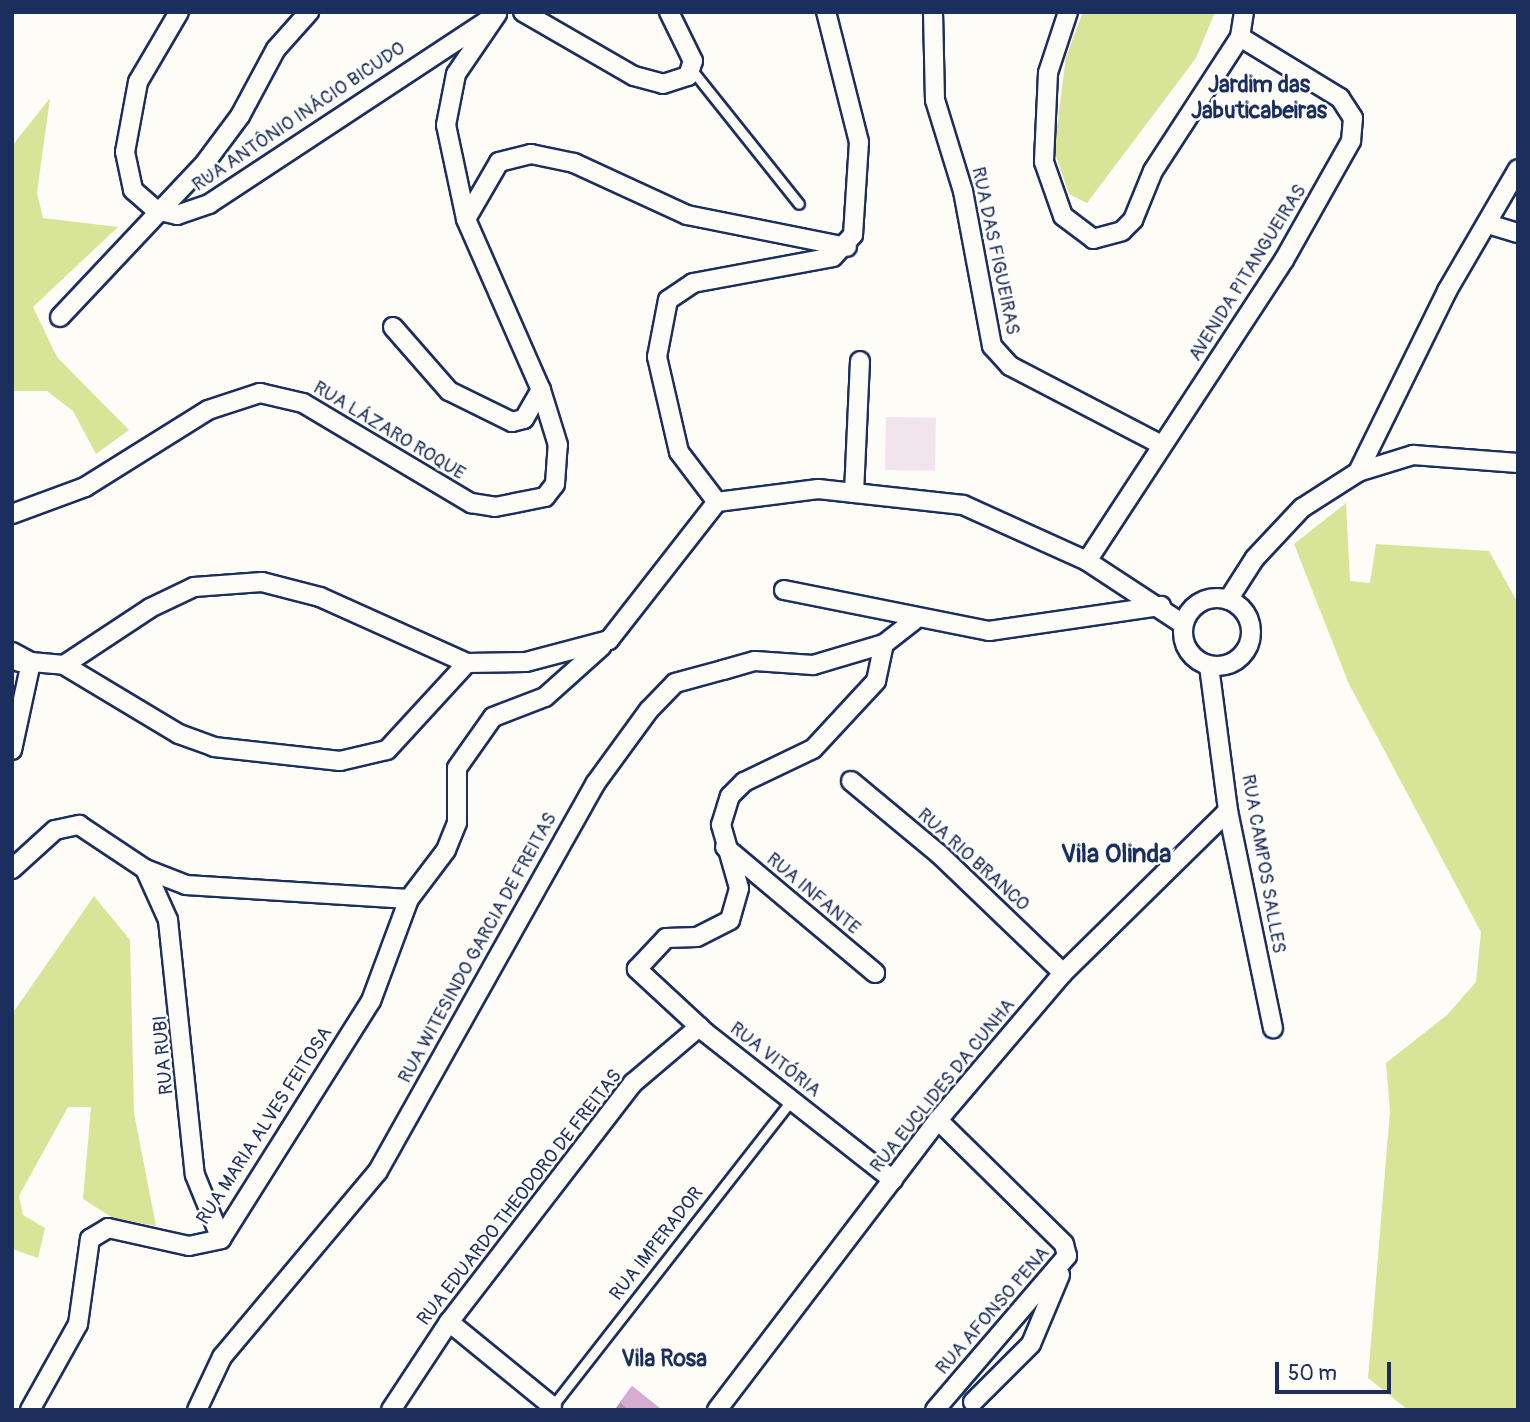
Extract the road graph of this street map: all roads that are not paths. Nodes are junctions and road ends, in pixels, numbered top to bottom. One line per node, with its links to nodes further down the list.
1 (179, 12): 14 (street)
2 (523, 12): 11 (street)
3 (669, 12): 11 (street)
4 (933, 12): 23 (street, RUA DAS FIGUEIRAS)
5 (1068, 12): 10 (street)
6 (1244, 12): 10 (street)
7 (502, 13): 14 (street, RUA ANTÔNIO INÁCIO BICUDO); 15 (street, RUA LÁZARO ROQUE)
8 (303, 14): 14 (street)
9 (831, 16): 18 (street)
10 (1240, 37): 23 (street, AVENIDA PITANGUEIRAS)
11 (692, 69): 13 (lane)
12 (1518, 169): 16 (street)
13 (799, 204)
14 (156, 210): 19 (street)
15 (466, 219): 18 (street); 22 (street, RUA LÁZARO ROQUE)
16 (1488, 224): 17 (street); 25 (street)
17 (1518, 233)
18 (847, 247): 27 (street)
19 (60, 317)
20 (393, 327): 22 (street)
21 (860, 361): 26 (street)
22 (541, 390): 28 (street, RUA LÁZARO ROQUE)
23 (1162, 445): 29 (street, AVENIDA PITANGUEIRAS)
24 (1518, 463): 25 (street)
25 (1358, 472): 31 (street)
26 (853, 493): 27 (street); 29 (street)
27 (717, 502): 35 (street)
28 (12, 514)
29 (1087, 561): 32 (street)
30 (784, 590): 33 (street)
31 (1228, 600): 34 (street); 42 (street)
32 (1161, 606): 33 (street); 34 (street)
33 (916, 619): 36 (street)
34 (1183, 624): 42 (street)
35 (609, 640): 40 (street); 49 (street, RUA MARIA ALVES FEITOSA)
36 (884, 644): 46 (street); 63 (street, RUA WITESINDO GARCIA DE FREITAS)
37 (12, 652): 39 (street)
38 (12, 662): 39 (street)
39 (31, 662): 41 (street); 43 (street)
40 (467, 663): 41 (street); 41 (street)
41 (64, 665)
42 (1209, 666): 45 (street, RUA CAMPOS SALLES)
43 (12, 750)
44 (851, 781): 51 (street, RUA RIO BRANCO)
45 (1228, 811): 51 (street, RUA EUCLIDES DA CUNHA); 53 (street, RUA CAMPOS SALLES)
46 (724, 846): 50 (street, RUA INFANTE); 52 (street, RUA VITÓRIA)
47 (12, 869): 48 (street)
48 (145, 869): 49 (street); 57 (street, RUA RUBI)
49 (409, 899): 57 (street, RUA MARIA ALVES FEITOSA)
50 (875, 973)
51 (1063, 973): 55 (street, RUA EUCLIDES DA CUNHA)
52 (699, 1027): 54 (street, RUA VITÓRIA); 59 (street, RUA EDUARDO THEODORO DE FREITAS)
53 (1273, 1028)
54 (792, 1099): 56 (street, RUA VITÓRIA); 61 (lane, RUA IMPERADOR)
55 (938, 1120): 56 (street, RUA EUCLIDES DA CUNHA); 58 (street, RUA AFONSO PENA)
56 (893, 1180): 65 (street, RUA EUCLIDES DA CUNHA)
57 (221, 1239): 62 (street, RUA MARIA ALVES FEITOSA)
58 (1065, 1263): 60 (street); 66 (street, RUA AFONSO PENA)
59 (449, 1322): 61 (street); 64 (street, RUA EDUARDO THEODORO DE FREITAS)
60 (973, 1402)
61 (551, 1408)
62 (30, 1410)
63 (197, 1410)
64 (391, 1410)
65 (717, 1410)
66 (934, 1410)

